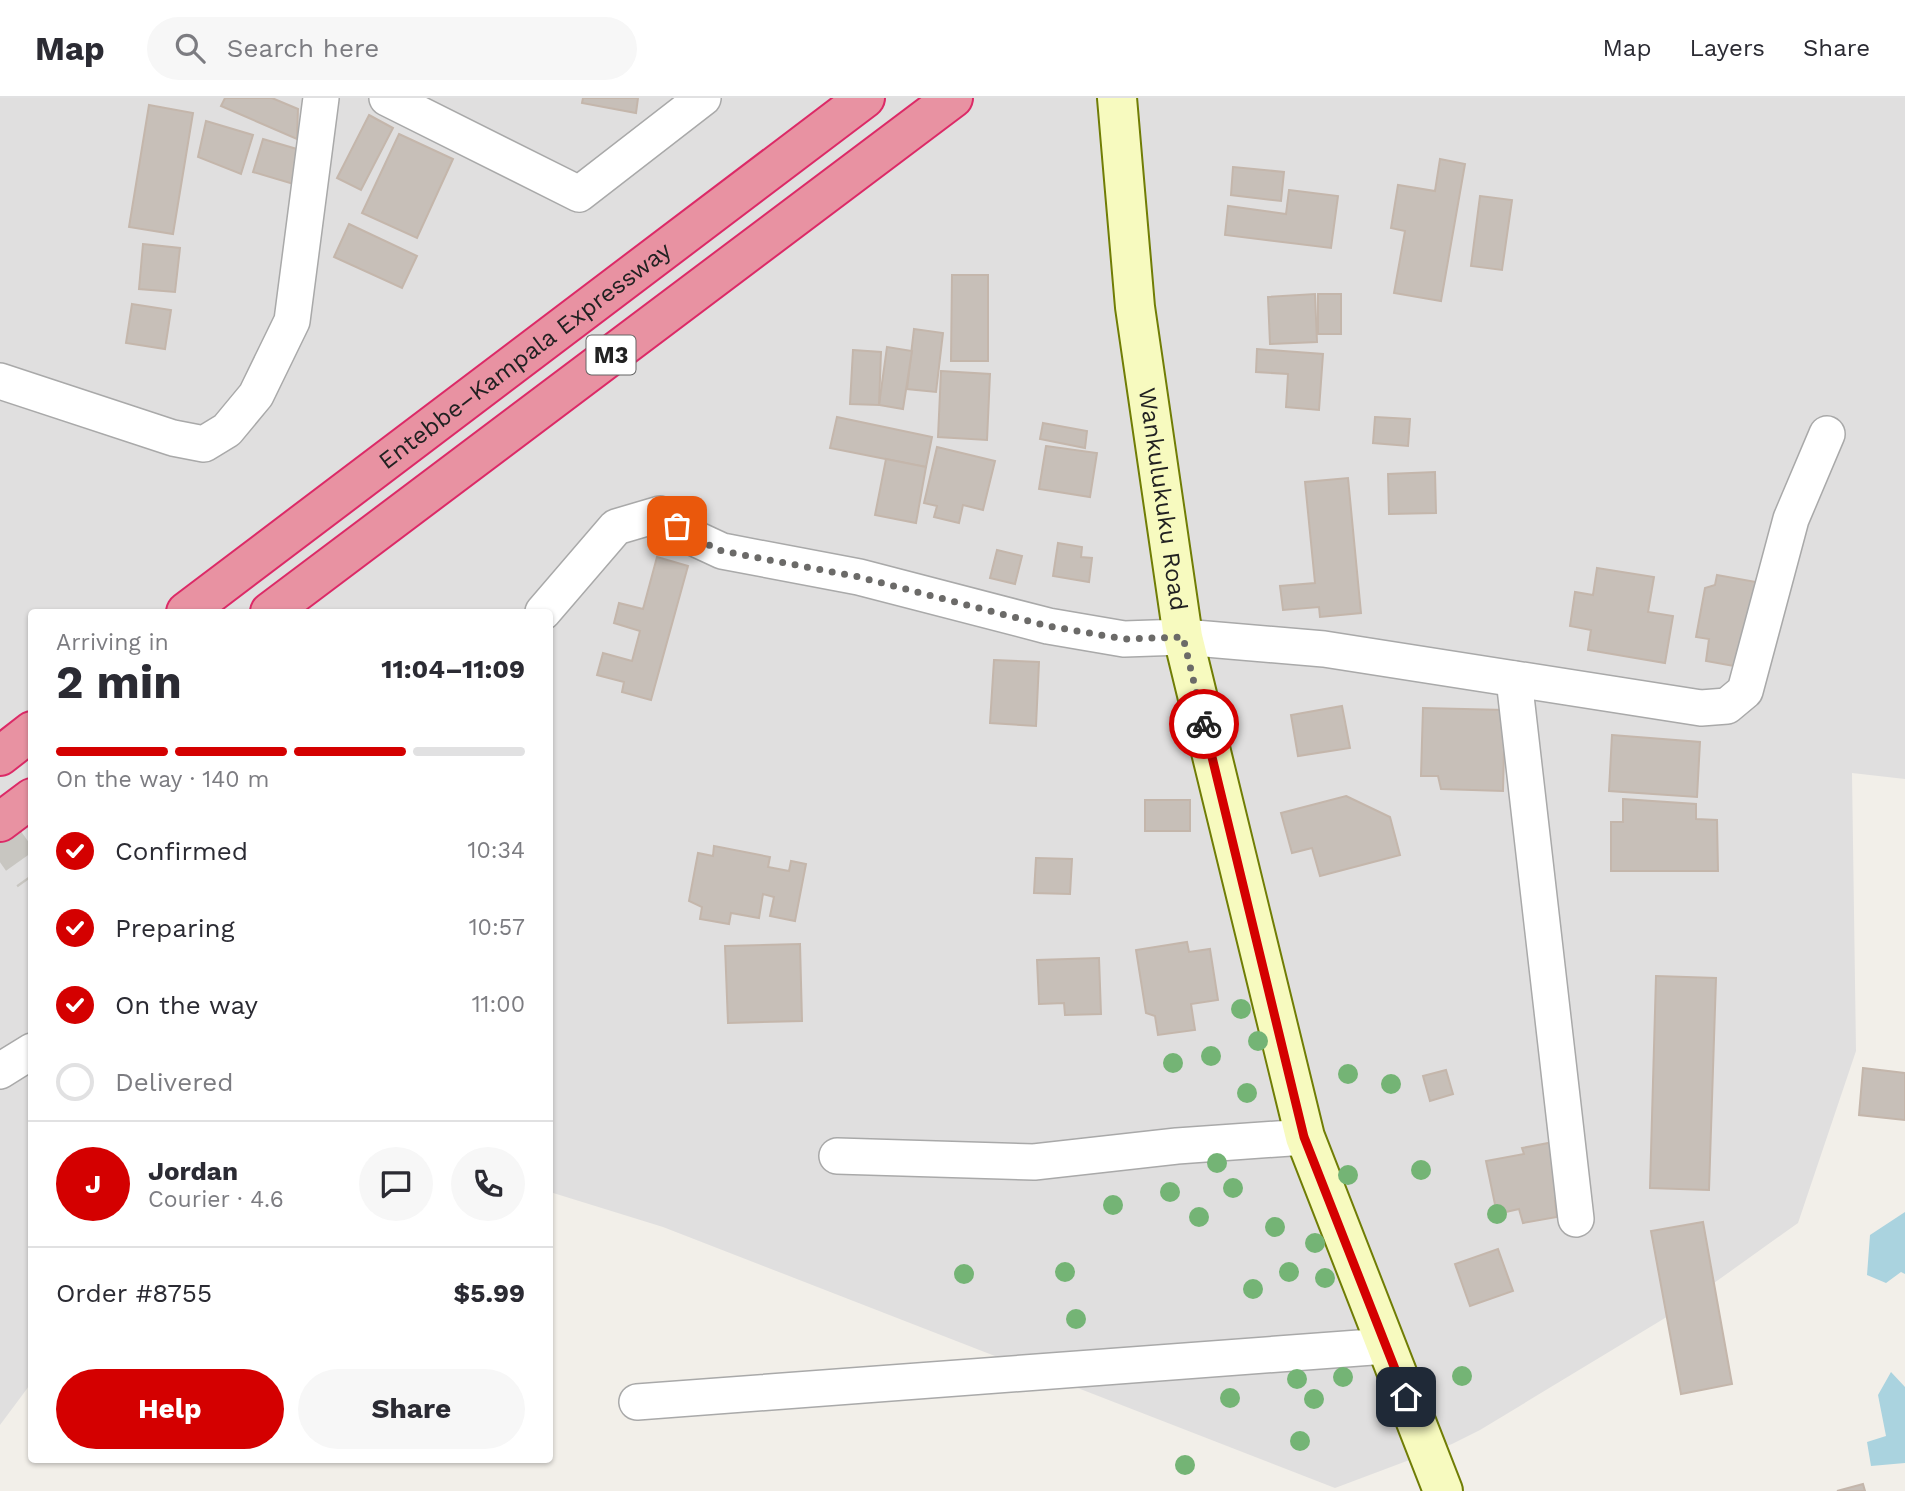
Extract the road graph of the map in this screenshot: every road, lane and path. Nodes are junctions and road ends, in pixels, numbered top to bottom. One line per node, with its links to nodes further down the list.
1 (321, 98): 7 (street)
2 (387, 98): 3 (street)
3 (702, 98)
4 (865, 98): 9 (highway, Entebbe–Kampala Expressway / M3)
5 (953, 98): 10 (highway, Entebbe–Kampala Expressway / M3)
6 (1117, 98): 12 (main road, Wankulukuku Road)
7 (0, 381)
8 (1827, 434): 13 (street)
9 (190, 609)
10 (274, 609)
11 (546, 609): 12 (street)
12 (1183, 637): 13 (street); 20 (main road, Wankulukuku Road)
13 (1514, 679): 22 (street)
14 (28, 734): 15 (highway)
15 (0, 756)
16 (28, 800): 17 (highway)
17 (0, 822)
18 (28, 1053): 19 (street)
19 (0, 1070)
20 (1304, 1137): 21 (street); 23 (main road, Wankulukuku Road)
21 (837, 1156)
22 (1576, 1219)
23 (1386, 1346): 24 (street); 25 (main road, Wankulukuku Road)
24 (637, 1402)
25 (1443, 1491)

